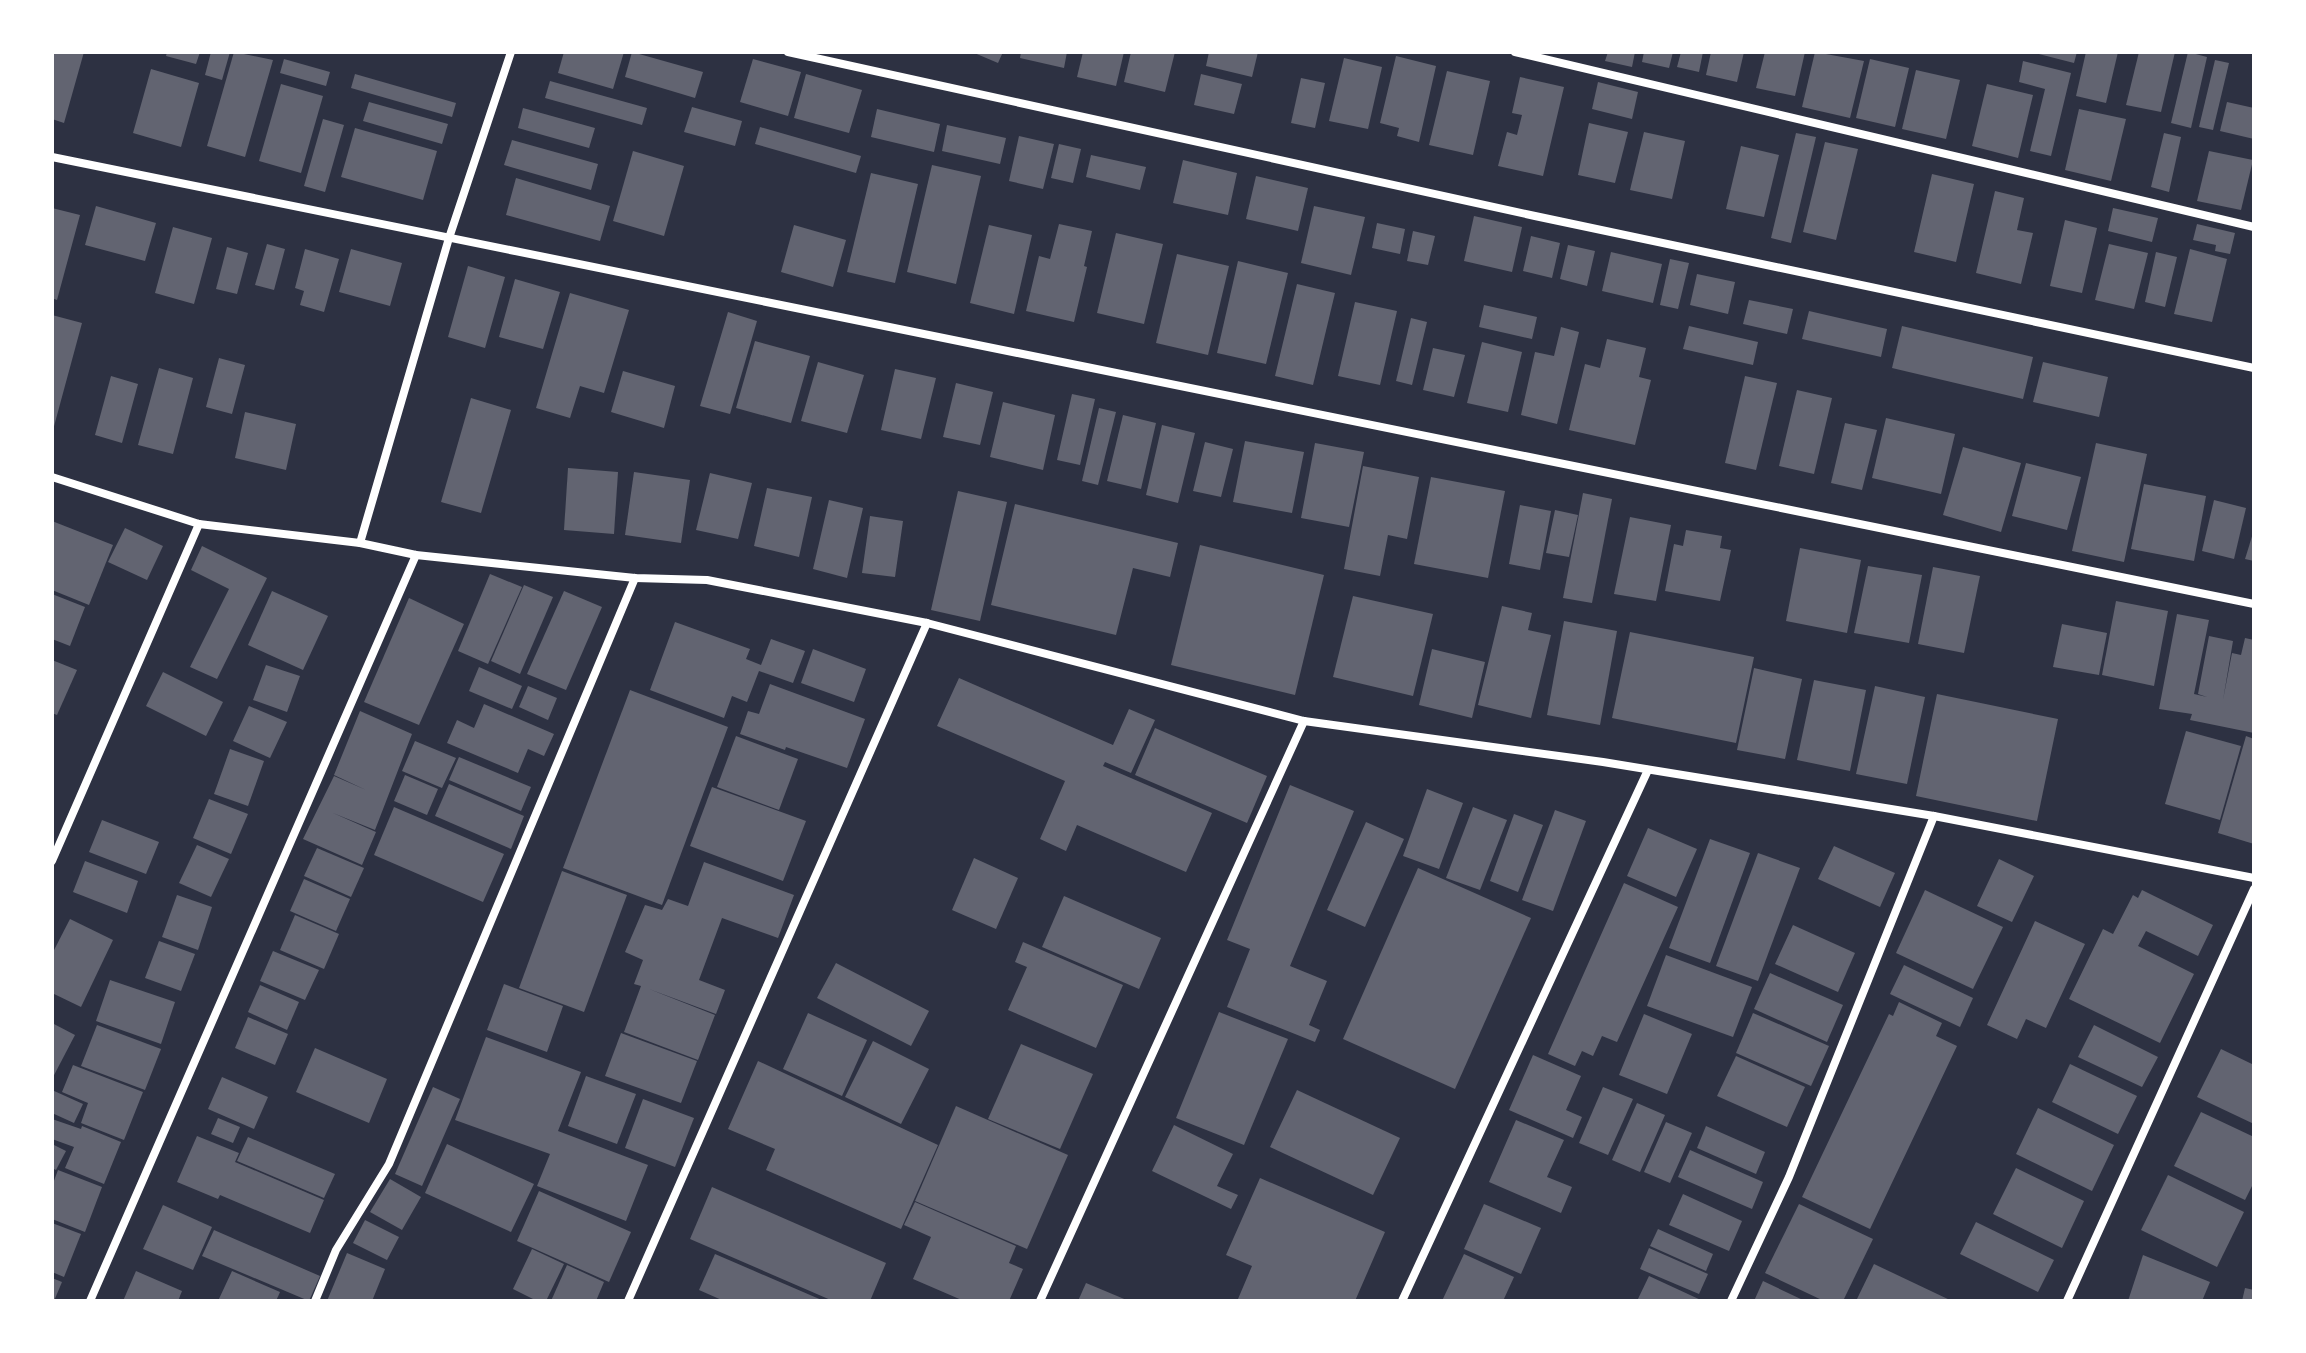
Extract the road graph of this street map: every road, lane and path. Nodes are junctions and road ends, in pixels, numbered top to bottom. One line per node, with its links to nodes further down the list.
1 (511, 52): 6 (street)
2 (788, 52): 7 (street)
3 (1515, 52): 5 (street)
4 (52, 157): 6 (street)
5 (2254, 227)
6 (449, 238): 10 (street); 13 (street)
7 (2254, 368)
8 (52, 477): 9 (street)
9 (199, 524): 10 (street); 18 (street)
10 (360, 543): 11 (street)
11 (416, 555): 12 (street); 21 (street)
12 (635, 578): 14 (street); 22 (street)
13 (2254, 604)
14 (927, 623): 15 (street); 23 (street)
15 (1304, 721): 16 (street); 24 (street)
16 (1648, 770): 17 (street); 25 (street)
17 (1934, 816): 19 (street); 26 (street)
18 (52, 861)
19 (2254, 878)
20 (2254, 889): 27 (street)
21 (90, 1301)
22 (315, 1301)
23 (628, 1301)
24 (1040, 1301)
25 (1402, 1301)
26 (1731, 1301)
27 (2067, 1301)

